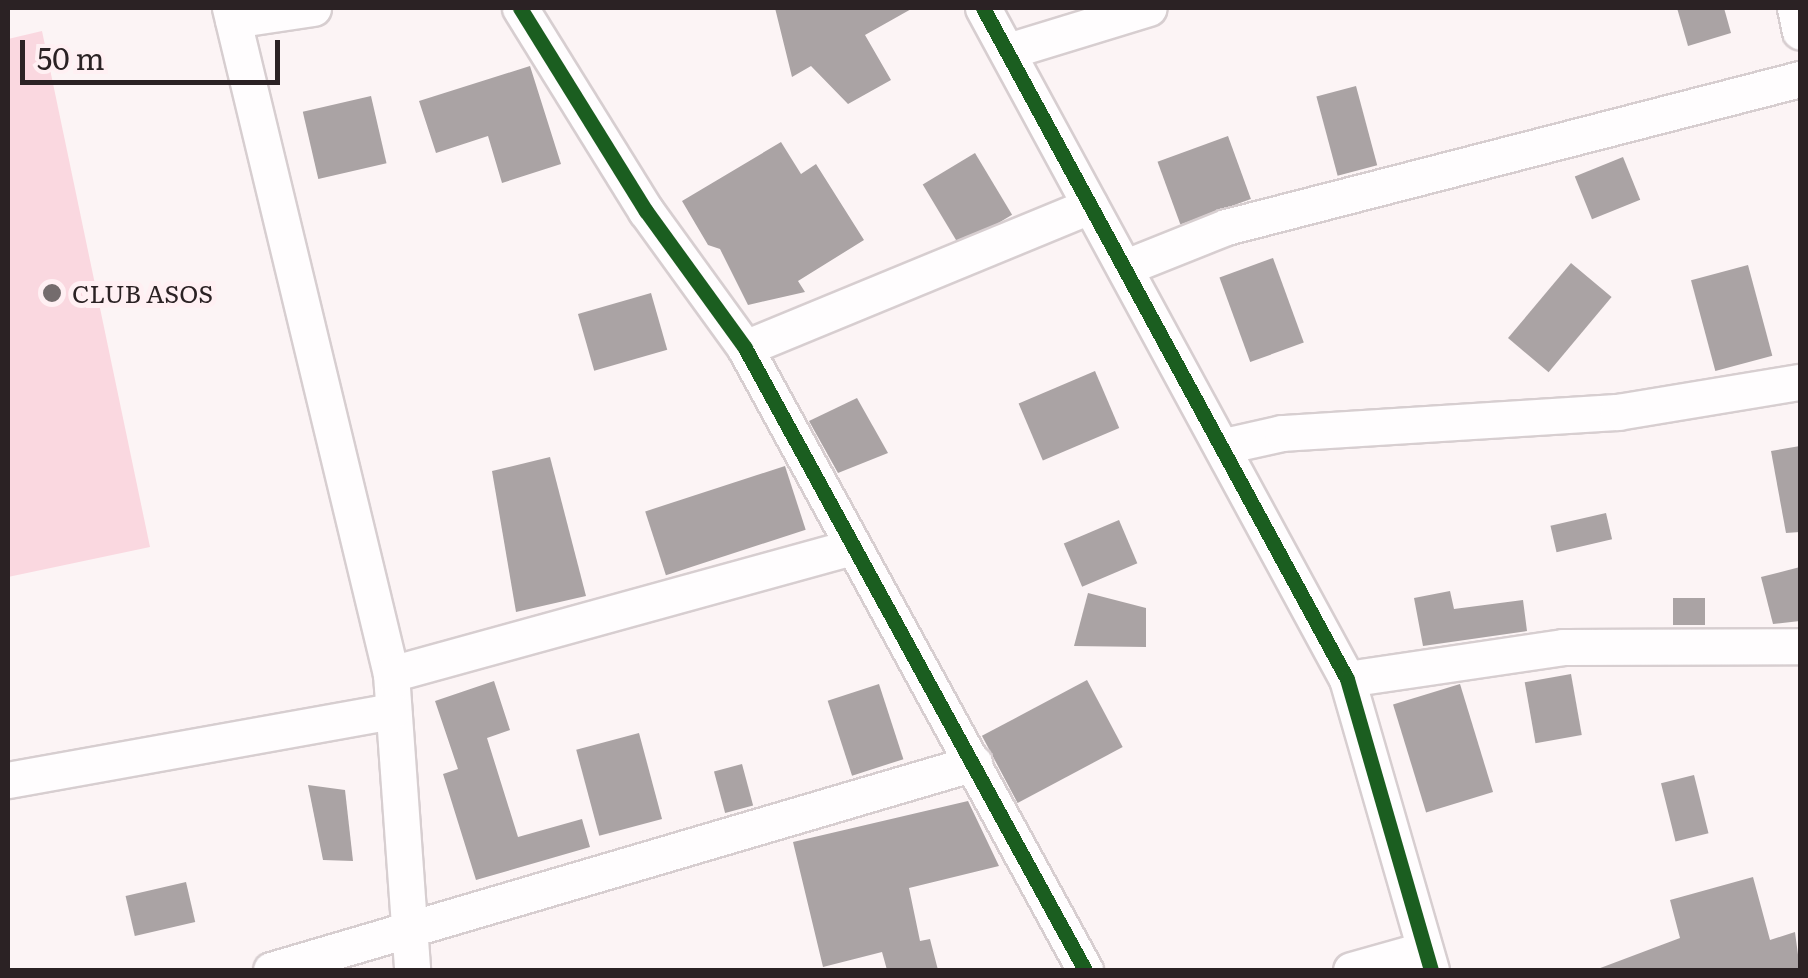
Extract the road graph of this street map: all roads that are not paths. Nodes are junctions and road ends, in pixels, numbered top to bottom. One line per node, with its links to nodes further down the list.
1 (313, 8): 6 (street)
2 (520, 8): 12 (street)
3 (983, 8): 8 (street)
4 (1148, 8): 8 (street)
5 (1795, 8): 7 (street)
6 (232, 14): 17 (street)
7 (1800, 31)
8 (1008, 51): 10 (street)
9 (1800, 79): 11 (street)
10 (1090, 206): 11 (street); 12 (street)
11 (1126, 268): 14 (street)
12 (745, 348): 15 (street)
13 (1800, 382): 14 (street)
14 (1224, 446): 18 (street)
15 (850, 547): 17 (street); 20 (street)
16 (1800, 646): 18 (street)
17 (391, 674): 19 (street)
18 (1348, 678): 23 (street)
19 (394, 710): 21 (street); 22 (street)
20 (974, 763): 22 (street); 26 (street)
21 (8, 780)
22 (409, 925): 24 (street); 25 (street)
23 (1425, 961): 27 (street)
24 (271, 970)
25 (412, 970)
26 (1086, 970)
27 (1351, 970)

